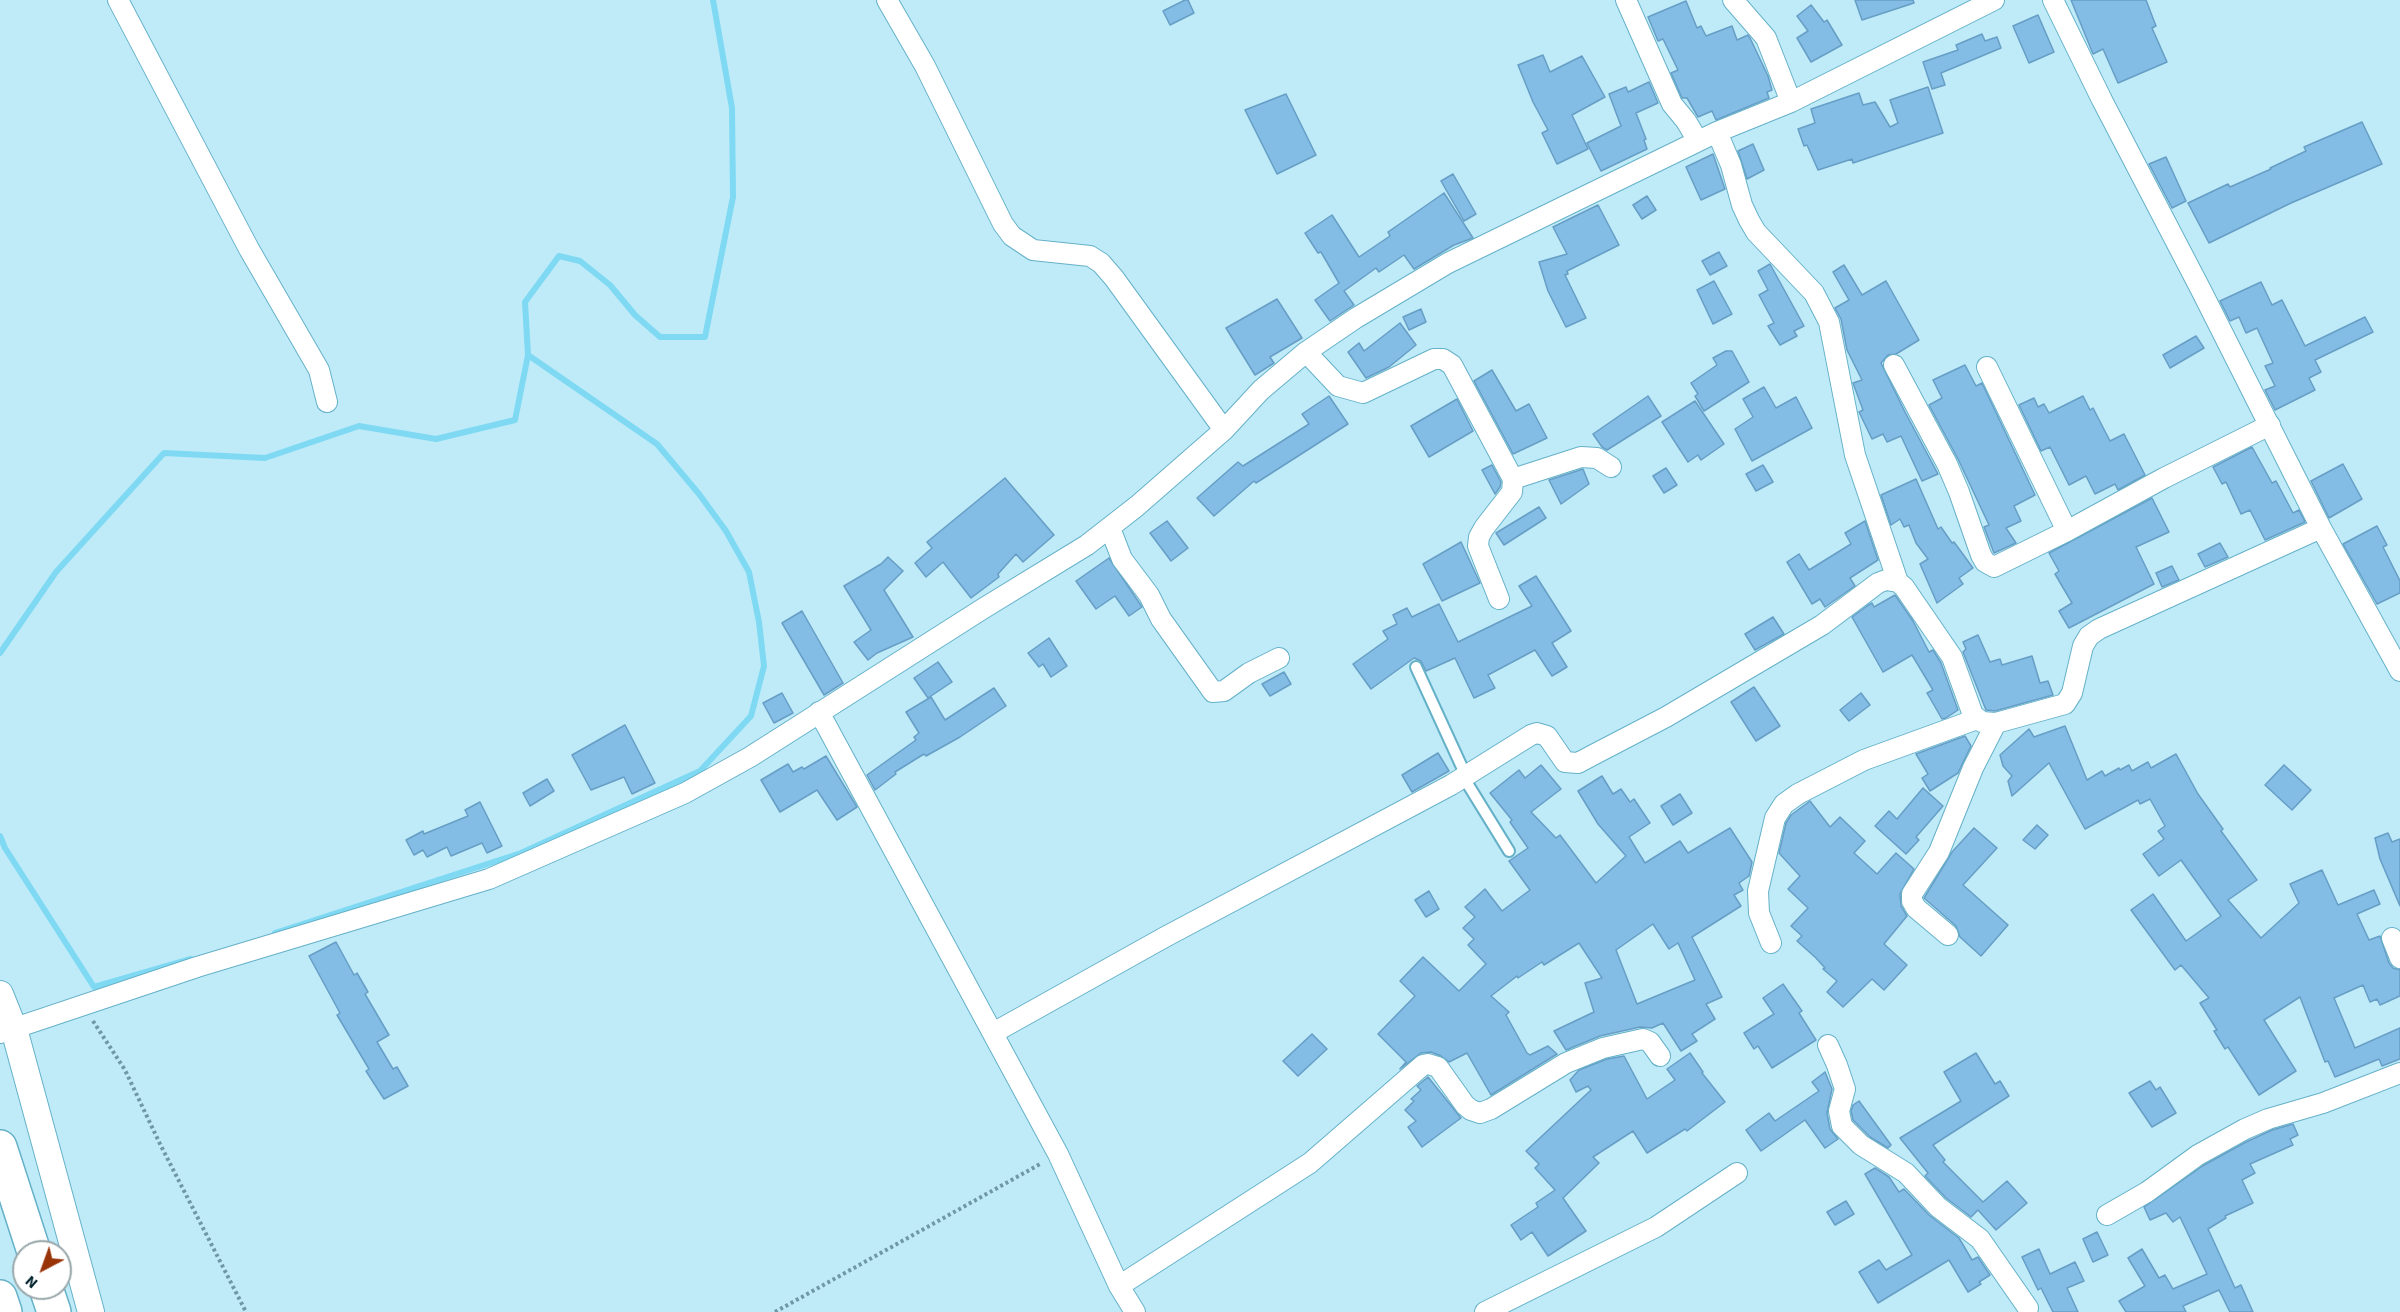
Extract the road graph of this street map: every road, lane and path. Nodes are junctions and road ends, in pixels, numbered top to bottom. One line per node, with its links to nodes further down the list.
1 (118, 0): 13 (street)
2 (887, 0): 15 (street)
3 (1626, 0): 9 (street)
4 (1732, 0): 7 (street)
5 (1994, 0): 7 (street)
6 (2053, 0): 14 (street)
7 (1791, 102): 8 (street)
8 (1717, 132): 9 (street); 21 (street)
9 (1698, 141): 10 (street)
10 (1306, 352): 15 (street); 17 (street)
11 (1894, 365): 20 (street)
12 (1987, 367): 20 (street)
13 (327, 402)
14 (2270, 425): 19 (street); 20 (street)
15 (1224, 430): 18 (street)
16 (1611, 467): 17 (street)
17 (1514, 480): 22 (street)
18 (1110, 528): 24 (street); 27 (street)
19 (2321, 528): 23 (street); 28 (street)
20 (2067, 531)
21 (1898, 582): 28 (street); 29 (street)
22 (1499, 599)
23 (2395, 650): 26 (street)
24 (1279, 658)
25 (1416, 667): 29 (lane)
26 (2400, 671)
27 (819, 712): 36 (street); 38 (street)
28 (1986, 721): 31 (street); 33 (street)
29 (1465, 777): 30 (lane); 38 (street)
30 (1509, 851)
31 (1948, 935)
32 (2392, 938): 34 (street)
33 (1771, 943)
34 (2400, 958)
35 (0, 994): 37 (street)
36 (82, 1005): 37 (street); 52 (path)
37 (7, 1031): 51 (street)
38 (993, 1034): 43 (street)
39 (1828, 1045): 49 (street)
40 (1660, 1056): 47 (street)
41 (2400, 1073): 45 (street)
42 (0, 1147): 46 (highway)
43 (1058, 1154): 47 (street); 53 (path)
44 (1737, 1173): 55 (street)
45 (2107, 1215)
46 (30, 1240)
47 (1119, 1286): 54 (street)
48 (0, 1297): 50 (highway)
49 (2028, 1311)
50 (5, 1312)
51 (91, 1312)
52 (246, 1312)
53 (775, 1312)
54 (1135, 1312)
55 (1485, 1312)

